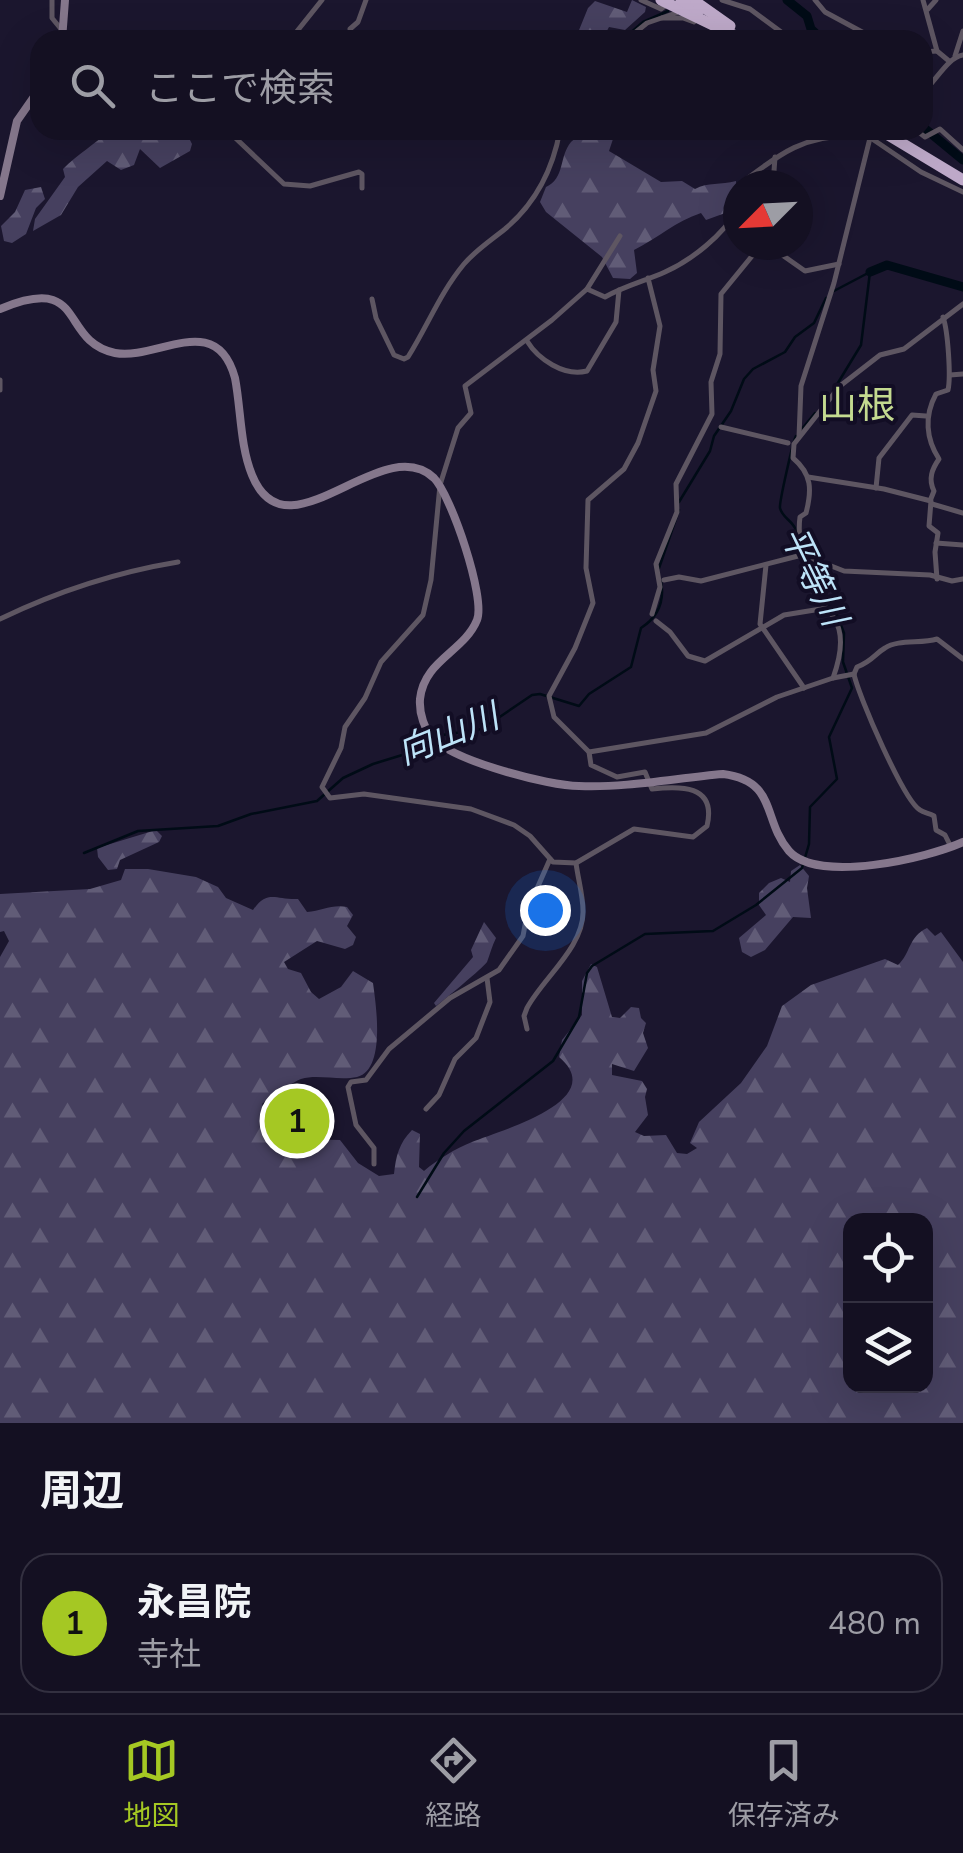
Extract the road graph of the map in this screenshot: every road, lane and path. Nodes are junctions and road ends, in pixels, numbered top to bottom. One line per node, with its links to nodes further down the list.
1 (52, 0): 17 (street)
2 (66, 0): 18 (street)
3 (322, 0): 19 (street)
4 (366, 0): 20 (street)
5 (641, 0): 12 (street)
6 (681, 0): 24 (highway)
7 (692, 0): 25 (highway)
8 (722, 0): 13 (street)
9 (814, 0): 27 (street)
10 (922, 0): 14 (street)
11 (936, 0): 14 (street)
12 (664, 2): 23 (highway)
13 (739, 3): 26 (street)
14 (928, 10): 28 (street)
15 (676, 13): 16 (street)
16 (662, 18): 21 (street); 22 (street)
17 (59, 30)
18 (63, 30)
19 (298, 30)
20 (351, 30)
21 (638, 30)
22 (717, 30)
23 (723, 30)
24 (728, 30)
25 (730, 30)
26 (774, 30)
27 (858, 30)
28 (933, 30)
29 (933, 30): 32 (street)
30 (963, 31): 33 (street)
31 (933, 51): 32 (street)
32 (938, 51): 33 (street)
33 (956, 57): 34 (street)
34 (933, 83)
35 (30, 103): 50 (street)
36 (933, 132): 43 (street)
37 (238, 140): 48 (street)
38 (558, 140): 59 (street)
39 (804, 140): 44 (street)
40 (873, 140): 55 (street)
41 (879, 140): 49 (street)
42 (882, 140): 47 (highway)
43 (963, 150)
44 (775, 156): 45 (street); 46 (street)
45 (758, 170)
46 (774, 170)
47 (963, 180)
48 (362, 188)
49 (963, 192)
50 (0, 196)
51 (723, 225): 56 (street)
52 (620, 236): 57 (street)
53 (751, 260): 88 (street)
54 (787, 260): 55 (street)
55 (839, 264): 70 (street)
56 (648, 278): 58 (street); 93 (street)
57 (587, 288): 58 (street); 63 (street)
58 (619, 290): 63 (street)
59 (372, 299)
60 (963, 304): 62 (street)
61 (0, 309): 73 (street)
62 (943, 317): 65 (street); 70 (street)
63 (526, 340): 73 (street)
64 (963, 374): 65 (street)
65 (950, 376): 68 (street)
66 (0, 380): 67 (street)
67 (0, 390)
68 (926, 416): 74 (street); 75 (street)
69 (721, 427): 71 (street)
70 (798, 439): 72 (street)
71 (788, 443)
72 (808, 477): 74 (street); 81 (street)
73 (440, 485): 94 (street); 97 (street)
74 (876, 488): 75 (street)
75 (931, 503): 76 (street); 77 (street)
76 (963, 513)
77 (936, 543): 78 (street); 83 (street)
78 (963, 545)
79 (798, 556): 82 (street)
80 (178, 562): 87 (street)
81 (805, 562): 83 (street); 86 (street)
82 (766, 565): 85 (street); 88 (street)
83 (937, 579): 84 (street)
84 (963, 579)
85 (664, 580)
86 (827, 608): 88 (street); 91 (street)
87 (0, 619)
88 (762, 628): 92 (street)
89 (963, 659): 90 (street)
90 (851, 676): 91 (street); 96 (street)
91 (833, 678): 92 (street)
92 (804, 688): 93 (street)
93 (589, 752): 94 (street)
94 (650, 780): 96 (street); 98 (street)
95 (963, 842): 96 (street)
96 (952, 848)
97 (550, 859): 98 (street); 99 (street)
98 (576, 863): 100 (street)
99 (487, 978): 101 (street); 102 (street)
100 (528, 1030)
101 (426, 1109)
102 (374, 1164)

